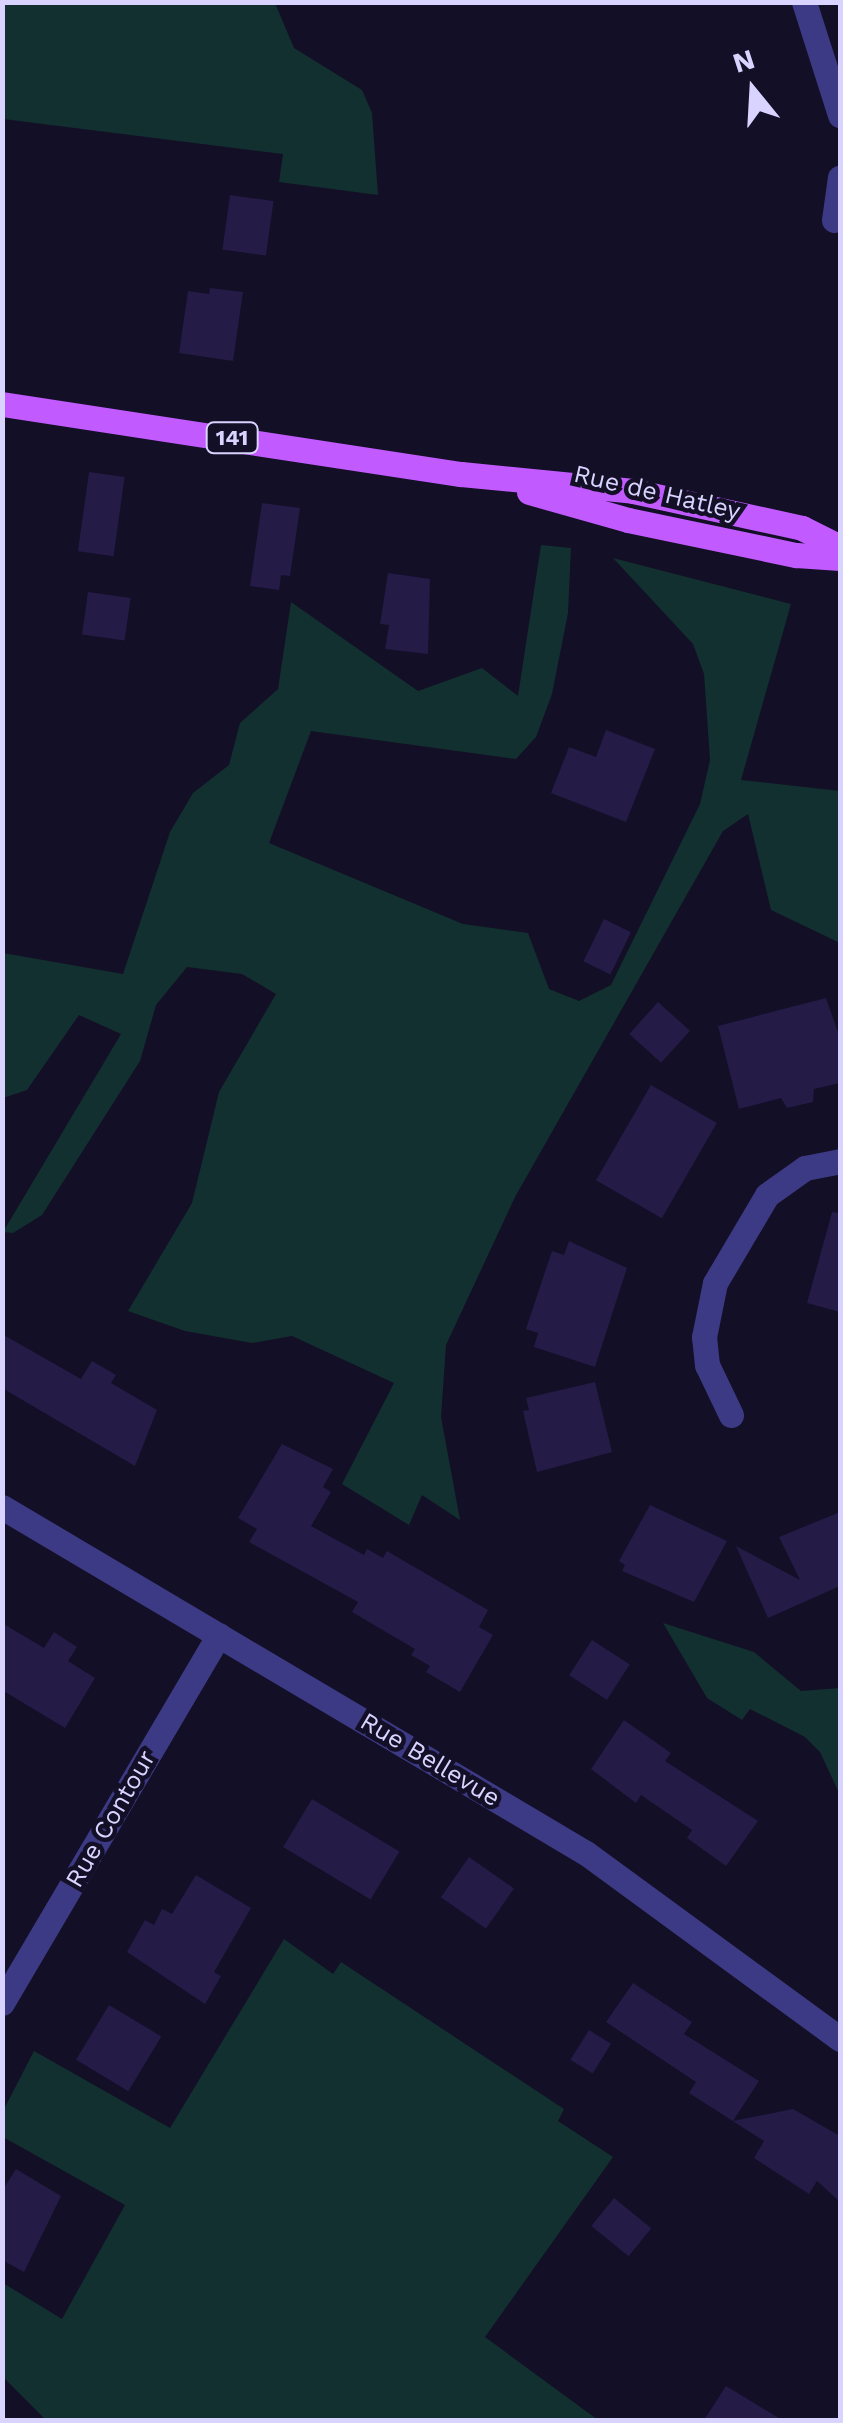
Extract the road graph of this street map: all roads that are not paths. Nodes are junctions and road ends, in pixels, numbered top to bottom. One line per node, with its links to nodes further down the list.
1 (804, 2): 2 (street)
2 (840, 115)
3 (840, 177): 4 (street)
4 (834, 220)
5 (2, 404): 6 (main road, Rue de Hatley / 141)
6 (462, 474): 7 (main road, Rue de Hatley / 141); 8 (main road, Rue de Hatley / 141)
7 (840, 546)
8 (840, 558)
9 (840, 1161): 10 (street)
10 (732, 1415)
11 (2, 1508): 12 (street, Rue Bellevue)
12 (219, 1634): 13 (street, Rue Contour); 14 (street, Rue Bellevue)
13 (2, 2003)
14 (840, 2039)

